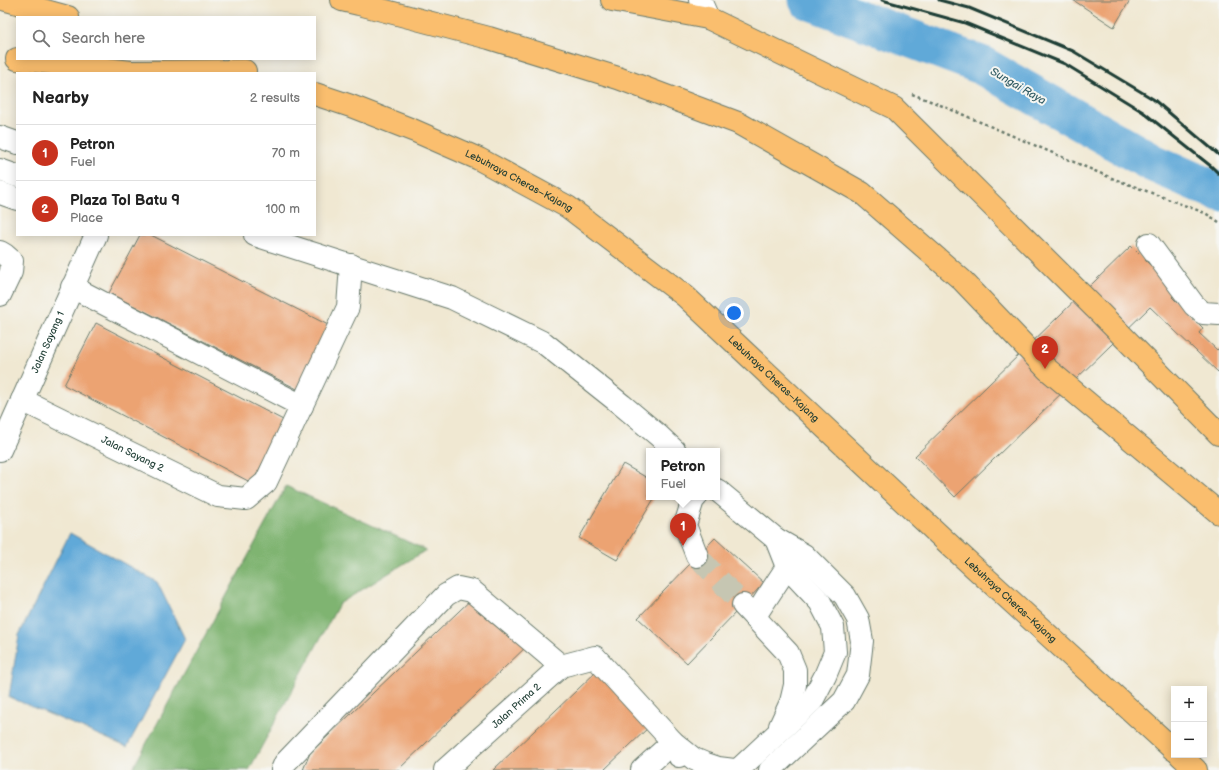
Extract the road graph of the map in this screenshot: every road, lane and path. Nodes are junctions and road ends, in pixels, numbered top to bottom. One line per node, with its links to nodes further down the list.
1 (6, 0): 5 (highway)
2 (342, 0): 37 (highway)
3 (612, 0): 4 (highway)
4 (704, 9): 32 (highway)
5 (64, 16)
6 (0, 55): 7 (highway)
7 (16, 59)
8 (26, 60): 11 (highway)
9 (211, 60): 12 (highway)
10 (131, 72): 12 (highway)
11 (131, 72)
12 (248, 72)
13 (909, 93): 21 (path)
14 (316, 94): 44 (highway, Lebuhraya Cheras–Kajang)
15 (0, 137): 16 (street)
16 (16, 143)
17 (0, 170): 18 (street)
18 (16, 176)
19 (0, 193): 20 (street)
20 (16, 199)
21 (1219, 222)
22 (259, 236): 26 (street)
23 (92, 241): 27 (street, Jalan Sayang 1)
24 (1149, 244): 29 (street)
25 (0, 252): 28 (street)
26 (350, 265): 31 (street); 33 (street)
27 (72, 287): 30 (street, Jalan Sayang 1); 31 (street)
28 (0, 295)
29 (1219, 314)
30 (22, 400): 31 (street, Jalan Sayang 2); 34 (street, Jalan Sayang 1)
31 (302, 406)
32 (1219, 434)
33 (672, 448)
34 (0, 450)
35 (720, 492): 38 (street)
36 (694, 500): 39 (street)
37 (1219, 513)
38 (776, 539): 40 (street); 52 (street)
39 (697, 556)
40 (787, 567): 42 (street); 42 (street)
41 (561, 666): 43 (street, Jalan Prima 2); 46 (street); 47 (street, Jalan Prima 2)
42 (774, 737): 51 (street)
43 (673, 742): 48 (street); 49 (street); 50 (street)
44 (1171, 747)
45 (1183, 758): 53 (highway)
46 (282, 770)
47 (446, 770)
48 (642, 770)
49 (684, 770)
50 (734, 770)
51 (738, 770)
52 (770, 770)
53 (1196, 770)

